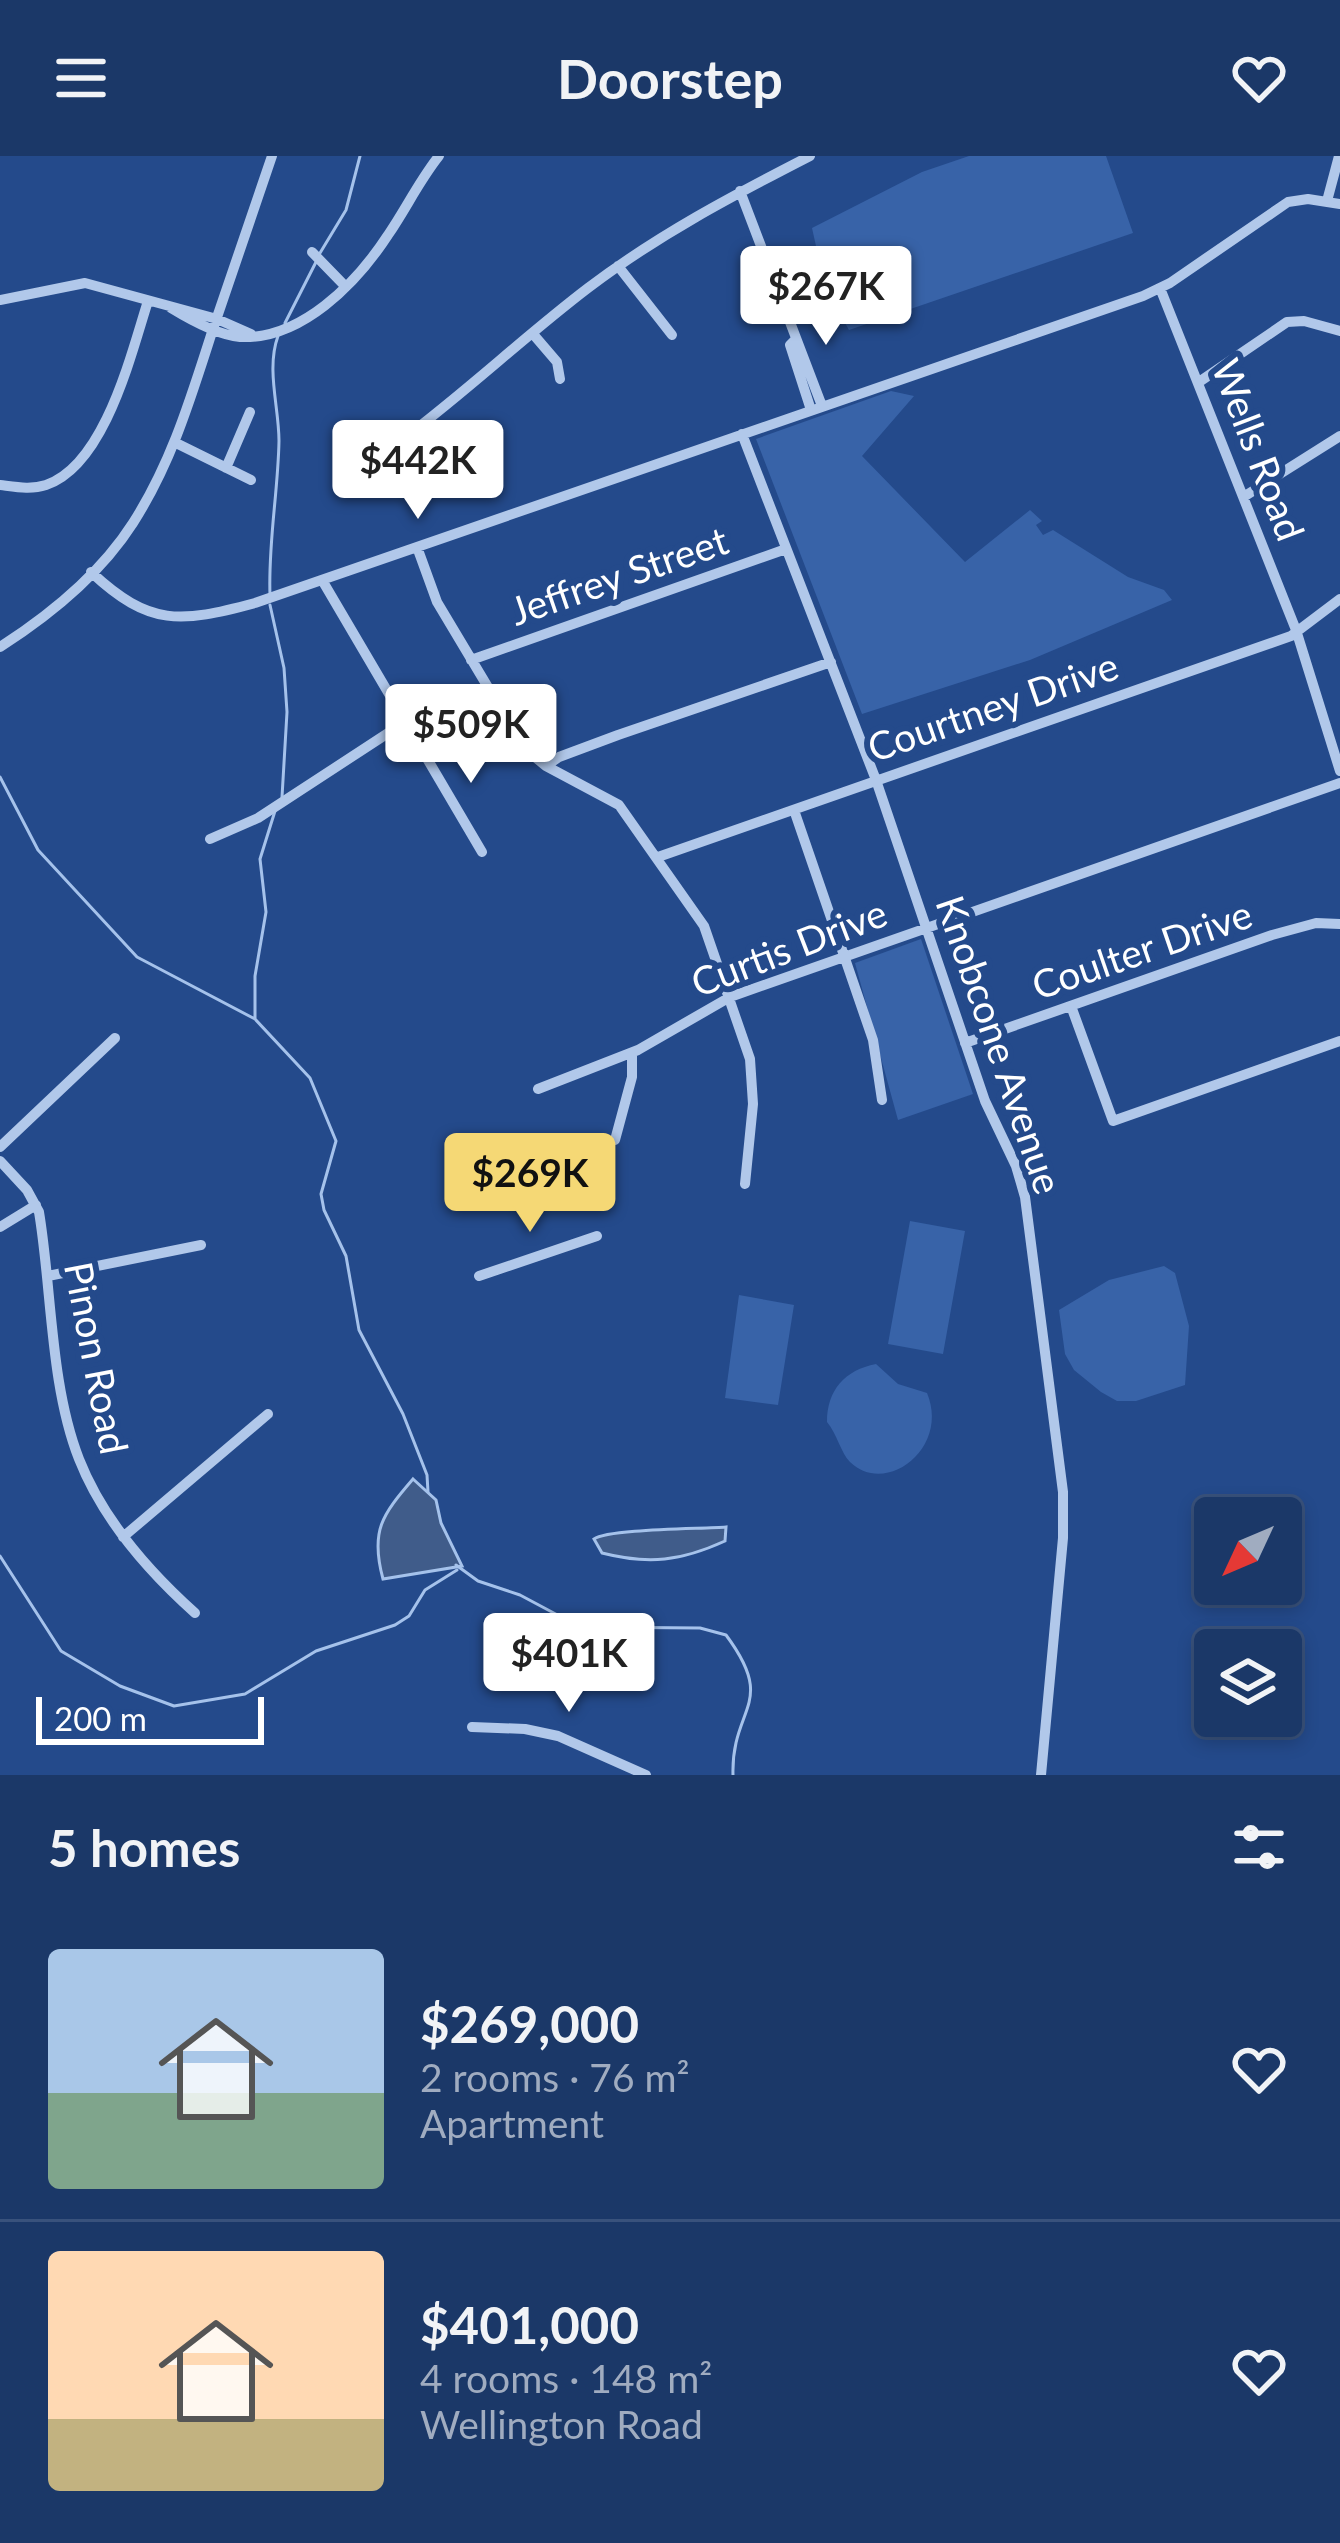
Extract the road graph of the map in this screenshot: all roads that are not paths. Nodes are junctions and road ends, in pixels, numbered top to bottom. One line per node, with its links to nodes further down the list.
1 (272, 156): 14 (street)
2 (419, 156): 5 (street)
3 (810, 156): 6 (street)
4 (1340, 156): 7 (street)
5 (435, 160): 10 (street)
6 (740, 190): 9 (street); 20 (street)
7 (1334, 202): 11 (street)
8 (312, 252): 10 (street)
9 (618, 266): 16 (street); 17 (street)
10 (345, 286): 14 (street)
11 (1160, 288): 19 (street, Wells Road); 20 (street)
12 (0, 300): 13 (street)
13 (148, 301): 14 (street); 28 (street)
14 (215, 324): 25 (street)
15 (1340, 331): 19 (street)
16 (533, 334): 18 (street); 24 (street)
17 (672, 335)
18 (560, 379)
19 (1199, 382): 29 (street, Wells Road)
20 (817, 408): 22 (street)
21 (250, 412): 26 (street)
22 (742, 434): 30 (street); 31 (street, Knobcone Avenue)
23 (1340, 436): 29 (street)
24 (403, 440)
25 (176, 443): 26 (street); 32 (street)
26 (226, 468): 27 (street)
27 (250, 480)
28 (0, 485)
29 (1245, 496): 35 (street, Wells Road)
30 (417, 547): 33 (street); 37 (street)
31 (787, 549): 37 (street, Jeffrey Street); 38 (street, Knobcone Avenue)
32 (91, 572): 33 (street); 36 (street)
33 (322, 580): 39 (street)
34 (1340, 599): 35 (street, Courtney Drive)
35 (1296, 630): 41 (street, Wells Road); 42 (street, Courtney Drive)
36 (0, 647)
37 (471, 660): 40 (street)
38 (830, 662): 40 (street); 42 (street, Knobcone Avenue)
39 (405, 722): 45 (street); 46 (street)
40 (546, 766): 47 (street)
41 (1340, 771)
42 (876, 780): 44 (street, Courtney Drive); 49 (street, Knobcone Avenue)
43 (1340, 782): 49 (street, Curtis Drive)
44 (794, 810): 47 (street, Courtney Drive); 50 (street)
45 (210, 839)
46 (482, 852)
47 (658, 857): 51 (street)
48 (1340, 924): 52 (street, Coulter Drive)
49 (925, 927): 50 (street, Curtis Drive); 55 (street, Knobcone Avenue)
50 (844, 956): 51 (street, Curtis Drive); 58 (street)
51 (730, 997): 56 (street, Curtis Drive); 62 (street)
52 (1071, 1006): 54 (street); 55 (street, Coulter Drive)
53 (115, 1038): 60 (street)
54 (1340, 1040)
55 (965, 1043): 74 (street, Knobcone Avenue)
56 (632, 1053): 57 (street, Curtis Drive); 59 (street)
57 (538, 1089)
58 (882, 1100)
59 (615, 1140)
60 (0, 1147)
61 (0, 1161): 63 (street, Pinon Road)
62 (745, 1184)
63 (36, 1205): 64 (street); 67 (street, Pinon Road)
64 (0, 1227)
65 (597, 1236): 68 (street)
66 (201, 1245): 67 (street)
67 (48, 1276): 70 (street, Pinon Road)
68 (479, 1276)
69 (268, 1414): 70 (street)
70 (123, 1537): 71 (street, Pinon Road)
71 (195, 1613)
72 (472, 1727): 73 (street)
73 (646, 1775)
74 (1041, 1775)

